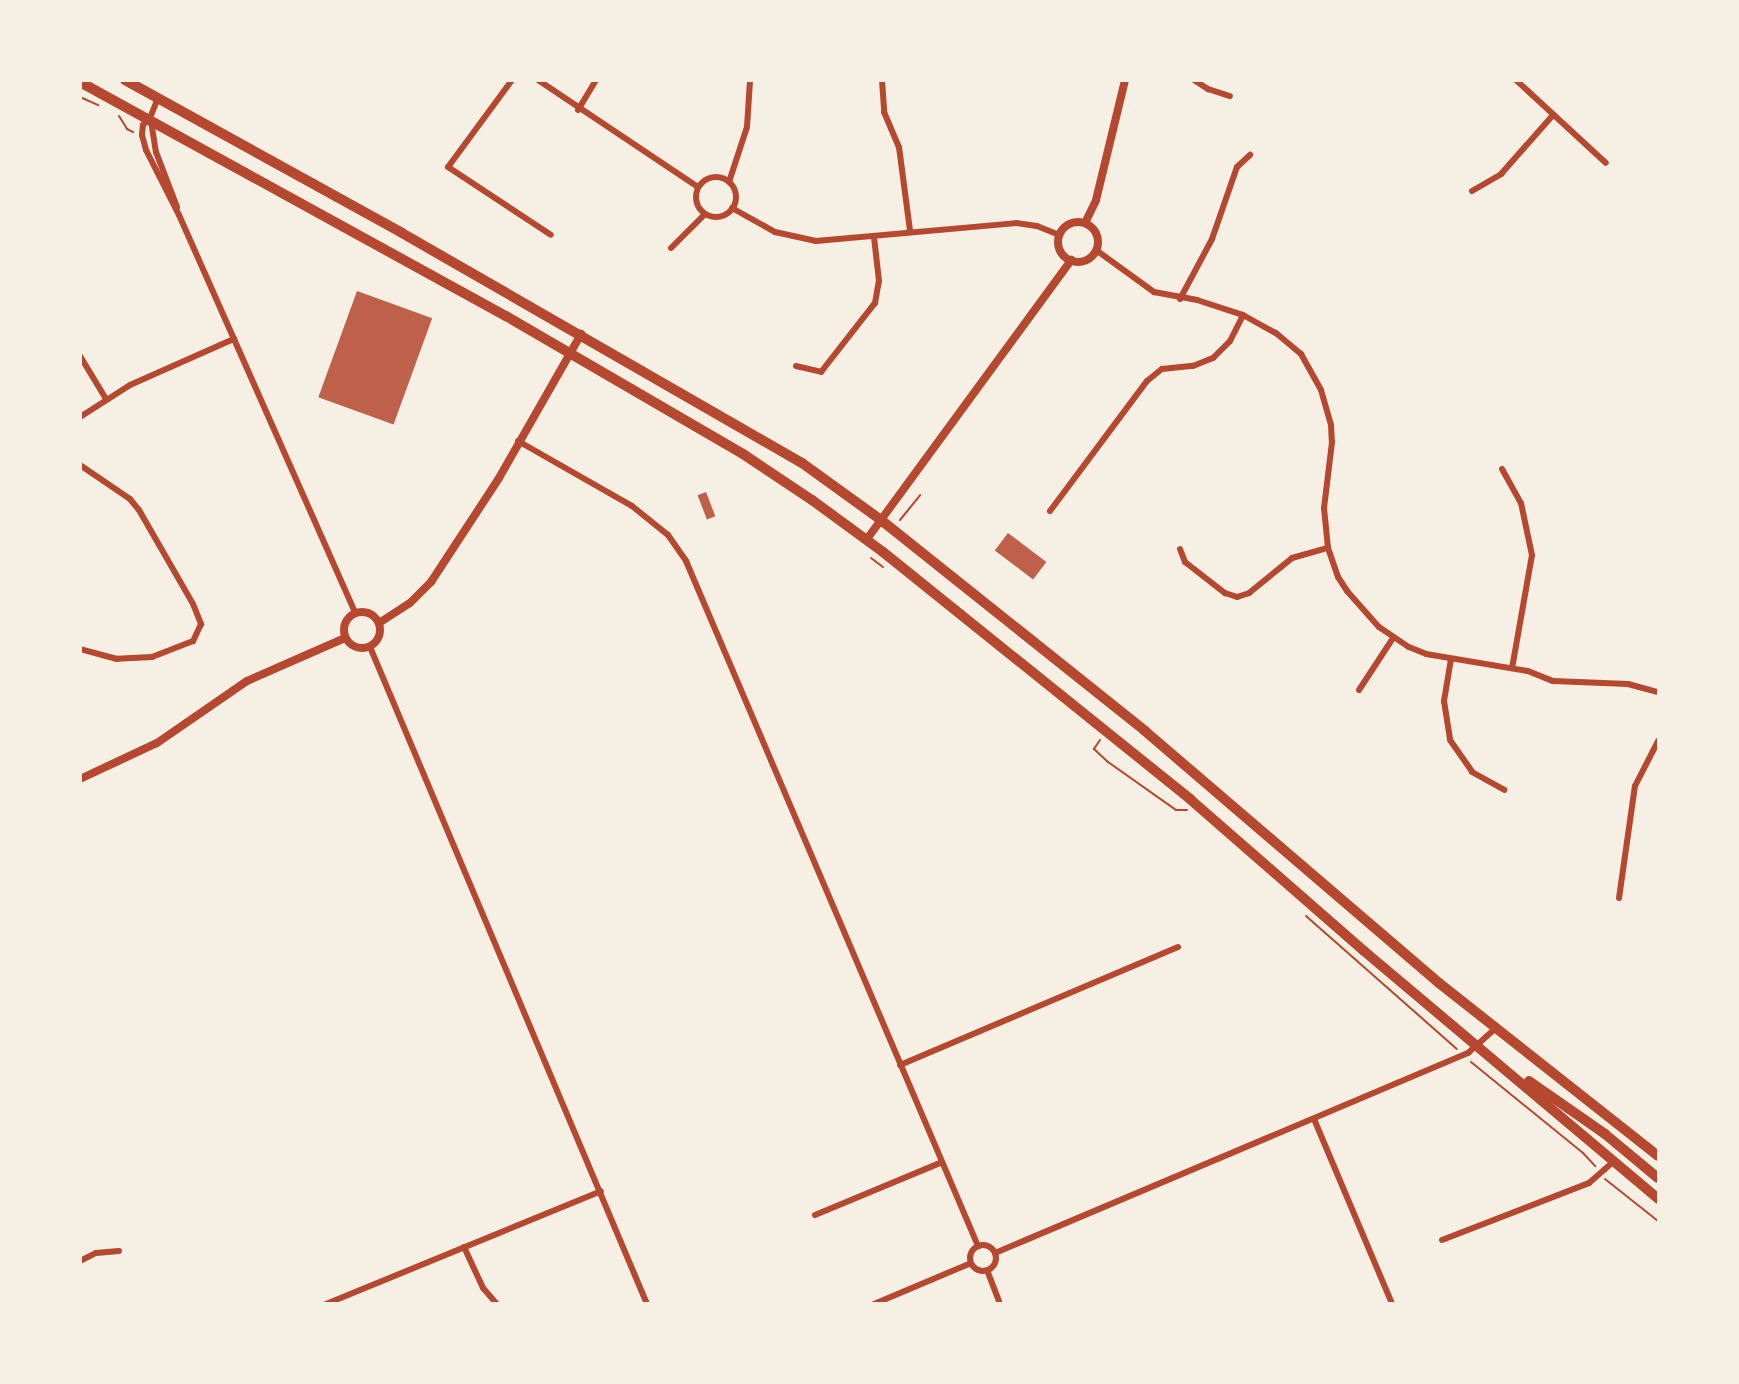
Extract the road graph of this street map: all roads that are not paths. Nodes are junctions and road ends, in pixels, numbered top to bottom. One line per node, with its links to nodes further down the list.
1 (125, 80): 12 (highway)
2 (512, 80): 26 (street)
3 (538, 80): 13 (street)
4 (596, 80): 13 (street)
5 (750, 80): 18 (street)
6 (882, 80): 25 (street)
7 (1125, 80): 24 (street)
8 (1194, 80): 11 (street)
9 (1516, 80): 14 (street)
10 (80, 82): 15 (highway)
11 (1230, 96)
12 (158, 97): 15 (street); 34 (highway)
13 (578, 110): 19 (street)
14 (1553, 116): 17 (street); 20 (street)
15 (150, 118): 23 (street); 23 (street); 36 (highway)
16 (1250, 155): 32 (street)
17 (1606, 163)
18 (729, 182): 19 (street); 21 (street)
19 (698, 187): 22 (street)
20 (1472, 191)
21 (732, 208): 22 (street); 28 (street)
22 (705, 214): 29 (street)
23 (179, 215): 35 (street)
24 (1085, 223): 27 (street); 30 (street)
25 (910, 231): 27 (street); 28 (street)
26 (551, 235)
27 (1059, 235): 31 (street)
28 (874, 237): 38 (street)
29 (671, 247)
30 (1096, 250): 31 (street); 32 (street)
31 (1070, 260): 45 (street)
32 (1180, 299): 33 (street)
33 (1243, 315): 44 (street); 47 (street)
34 (581, 334): 36 (street); 45 (highway)
35 (234, 339): 39 (street); 49 (street)
36 (569, 355): 41 (street); 46 (highway)
37 (80, 356): 39 (street)
38 (796, 366)
39 (106, 399): 40 (street)
40 (80, 417)
41 (518, 441): 50 (street); 67 (street)
42 (80, 465): 54 (street)
43 (1502, 469): 56 (street)
44 (1050, 511)
45 (881, 520): 46 (street); 64 (highway)
46 (867, 539): 65 (highway)
47 (1328, 548): 48 (street); 52 (street)
48 (1180, 549)
49 (355, 613): 50 (street); 51 (street)
50 (379, 623): 53 (street)
51 (345, 638): 53 (street); 60 (street)
52 (1393, 638): 55 (street); 57 (street)
53 (370, 647): 75 (street)
54 (80, 649)
55 (1451, 659): 56 (street); 61 (street)
56 (1512, 668): 58 (street)
57 (1359, 690)
58 (1658, 692)
59 (1658, 741): 62 (street)
60 (80, 779)
61 (1504, 790)
62 (1619, 898)
63 (1178, 947): 67 (street)
64 (1495, 1029): 65 (street); 69 (highway)
65 (1477, 1046): 66 (highway); 68 (street)
66 (1492, 1056): 72 (highway); 74 (highway)
67 (900, 1066): 73 (street)
68 (1314, 1119): 82 (street); 92 (street)
69 (1630, 1133): 70 (highway); 71 (highway)
70 (1658, 1147)
71 (1658, 1156)
72 (1614, 1161): 76 (highway); 78 (street)
73 (940, 1163): 77 (street); 79 (street)
74 (1658, 1178)
75 (601, 1191): 80 (street); 89 (street)
76 (1658, 1199)
77 (815, 1215)
78 (1442, 1240)
79 (978, 1246): 82 (street); 84 (street)
80 (464, 1247): 86 (street); 87 (street)
81 (119, 1251): 83 (street)
82 (995, 1253): 85 (street)
83 (80, 1261)
84 (971, 1263): 85 (street); 90 (street)
85 (987, 1270): 91 (street)
86 (335, 1302): 88 (street)
87 (496, 1303)
88 (326, 1304)
89 (647, 1304)
90 (874, 1304)
91 (1000, 1304)
92 (1392, 1304)

